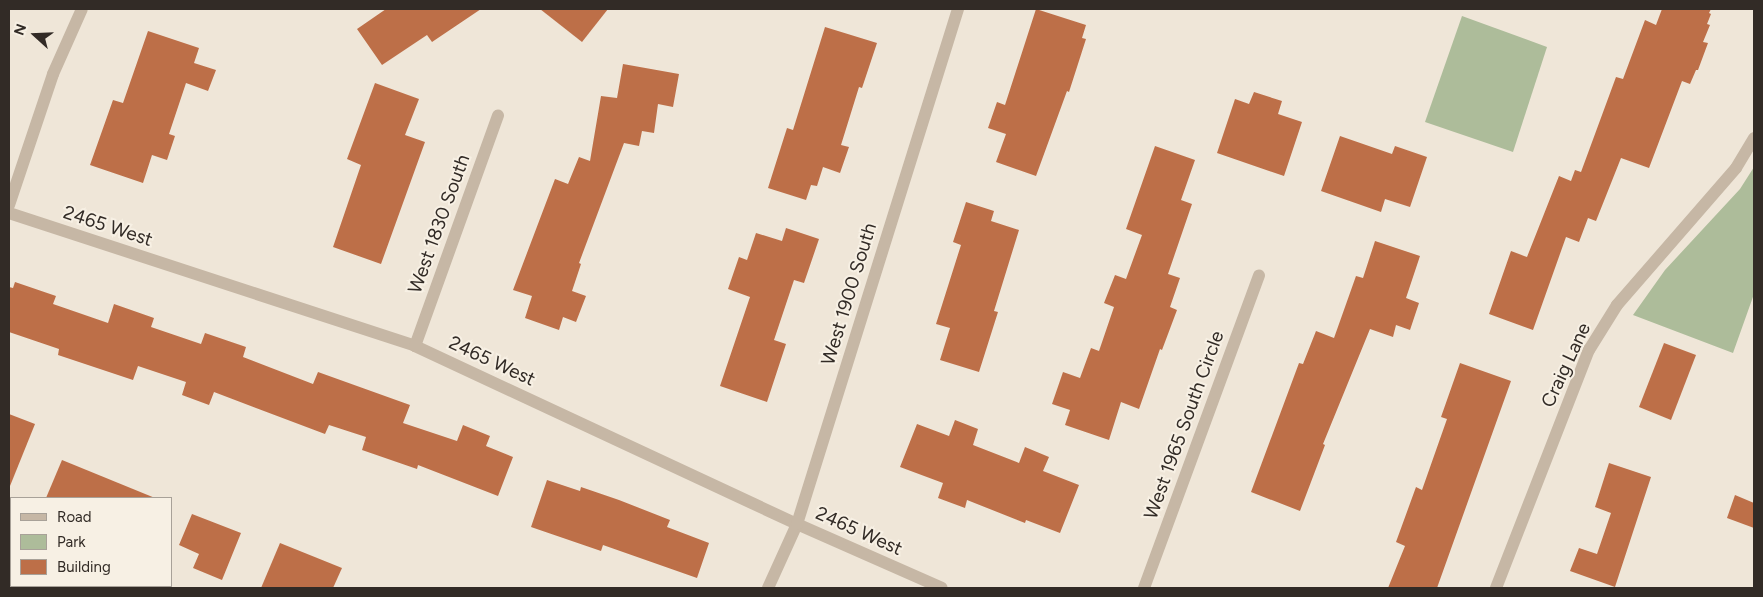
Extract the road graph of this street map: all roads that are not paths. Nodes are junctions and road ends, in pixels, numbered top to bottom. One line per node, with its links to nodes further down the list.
1 (82, 9): 5 (street)
2 (958, 9): 9 (street, West 1900 South)
3 (498, 115): 8 (street, West 1830 South)
4 (1754, 138): 13 (street, Craig Lane)
5 (9, 205)
6 (9, 213): 8 (street, 2465 West)
7 (1259, 275): 12 (street, West 1965 South Circle)
8 (415, 346): 9 (street, 2465 West)
9 (797, 524): 10 (street, West 1900 South); 11 (street, 2465 West)
10 (768, 588)
11 (942, 588)
12 (1144, 588)
13 (1496, 588)

